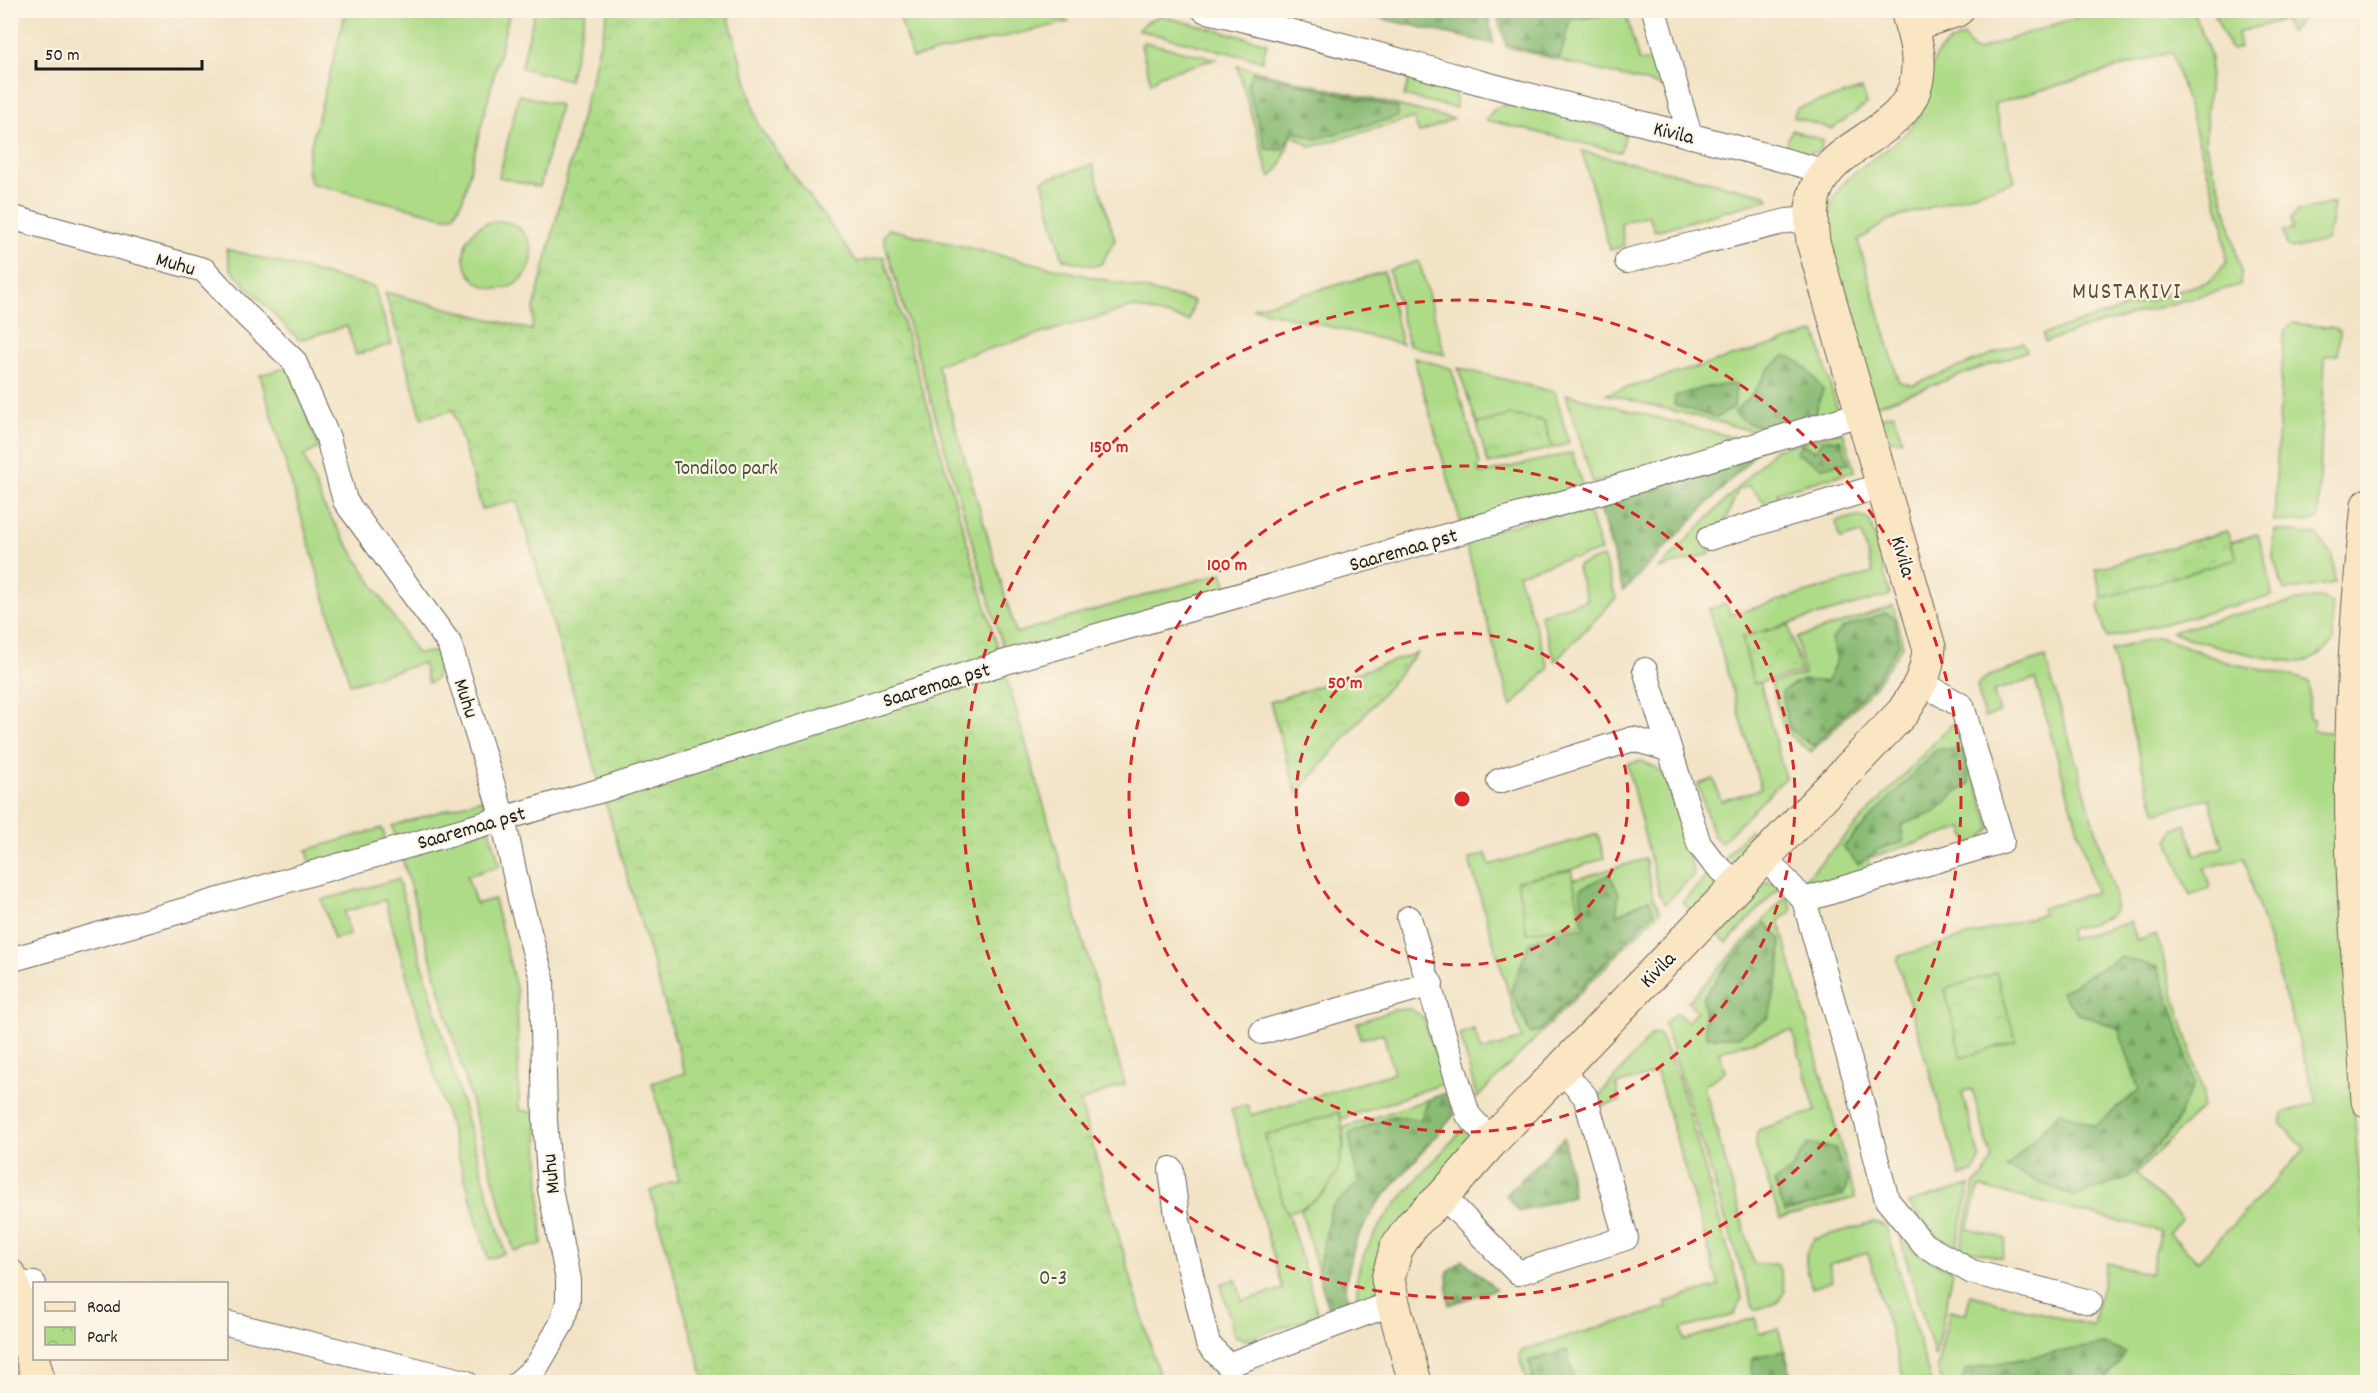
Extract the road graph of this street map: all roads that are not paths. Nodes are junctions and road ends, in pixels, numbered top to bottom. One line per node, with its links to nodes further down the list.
1 (1204, 10): 5 (street, Kivila)
2 (1654, 10): 6 (street)
3 (1957, 10): 4 (street)
4 (1909, 18): 7 (street)
5 (1296, 21): 6 (street, Kivila)
6 (1690, 136): 7 (street, Kivila)
7 (1826, 172): 9 (street, Kivila)
8 (10, 216): 19 (street, Muhu)
9 (1811, 219): 10 (street); 11 (street, Kivila)
10 (1627, 261)
11 (1863, 413): 12 (street, Kivila); 19 (street, Saaremaa pst)
12 (1883, 485): 14 (street); 16 (street, Kivila)
13 (2367, 505): 28 (street)
14 (1709, 538)
15 (1645, 670): 17 (street)
16 (1922, 683): 20 (street, Kivila); 22 (street)
17 (1668, 749): 18 (street); 21 (street)
18 (1499, 781)
19 (503, 818): 24 (street, Saaremaa pst); 40 (street, Muhu)
20 (1764, 857): 21 (street, Kivila); 22 (street)
21 (1738, 885): 27 (street, Kivila)
22 (1803, 900): 33 (street)
23 (1409, 918): 25 (street)
24 (10, 960)
25 (1431, 984): 26 (street); 29 (street)
26 (1262, 1032)
27 (1561, 1070): 29 (street, Kivila); 31 (street)
28 (2367, 1101)
29 (1492, 1141): 31 (street, Kivila)
30 (1171, 1169): 34 (street)
31 (1443, 1196): 34 (street, Kivila)
32 (19, 1281): 36 (street)
33 (2090, 1302)
34 (1393, 1303): 41 (street, Kivila)
35 (228, 1324): 39 (street)
36 (33, 1352)
37 (34, 1360): 38 (street)
38 (39, 1383)
39 (465, 1383)
40 (519, 1383)
41 (1415, 1383)

